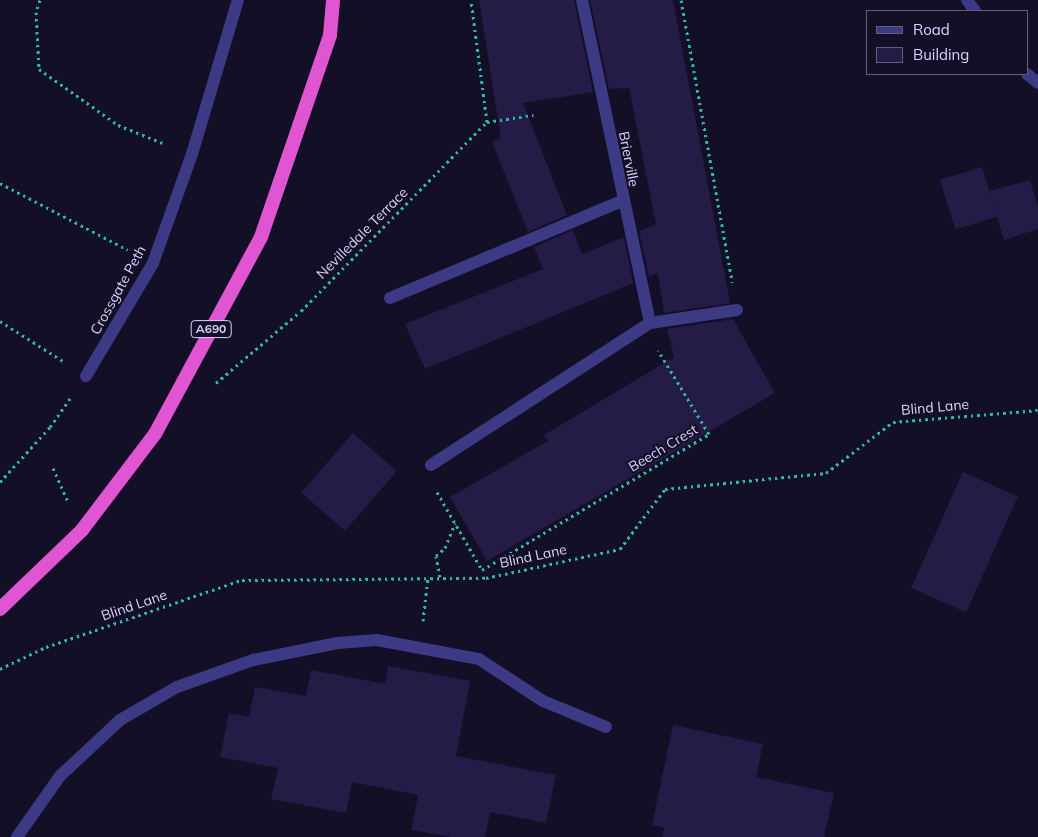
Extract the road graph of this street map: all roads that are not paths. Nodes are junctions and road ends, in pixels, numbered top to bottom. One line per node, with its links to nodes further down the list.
1 (238, 0): 10 (street, Crossgate Peth)
2 (333, 0): 12 (highway, A690)
3 (582, 0): 6 (street, Brierville)
4 (1028, 75): 5 (street)
5 (1038, 83)
6 (622, 201): 7 (street); 9 (street, Brierville)
7 (390, 298)
8 (737, 310): 9 (street)
9 (650, 323): 11 (street)
10 (86, 376)
11 (431, 465)
12 (0, 609)
13 (606, 727): 14 (street)
14 (17, 837)

